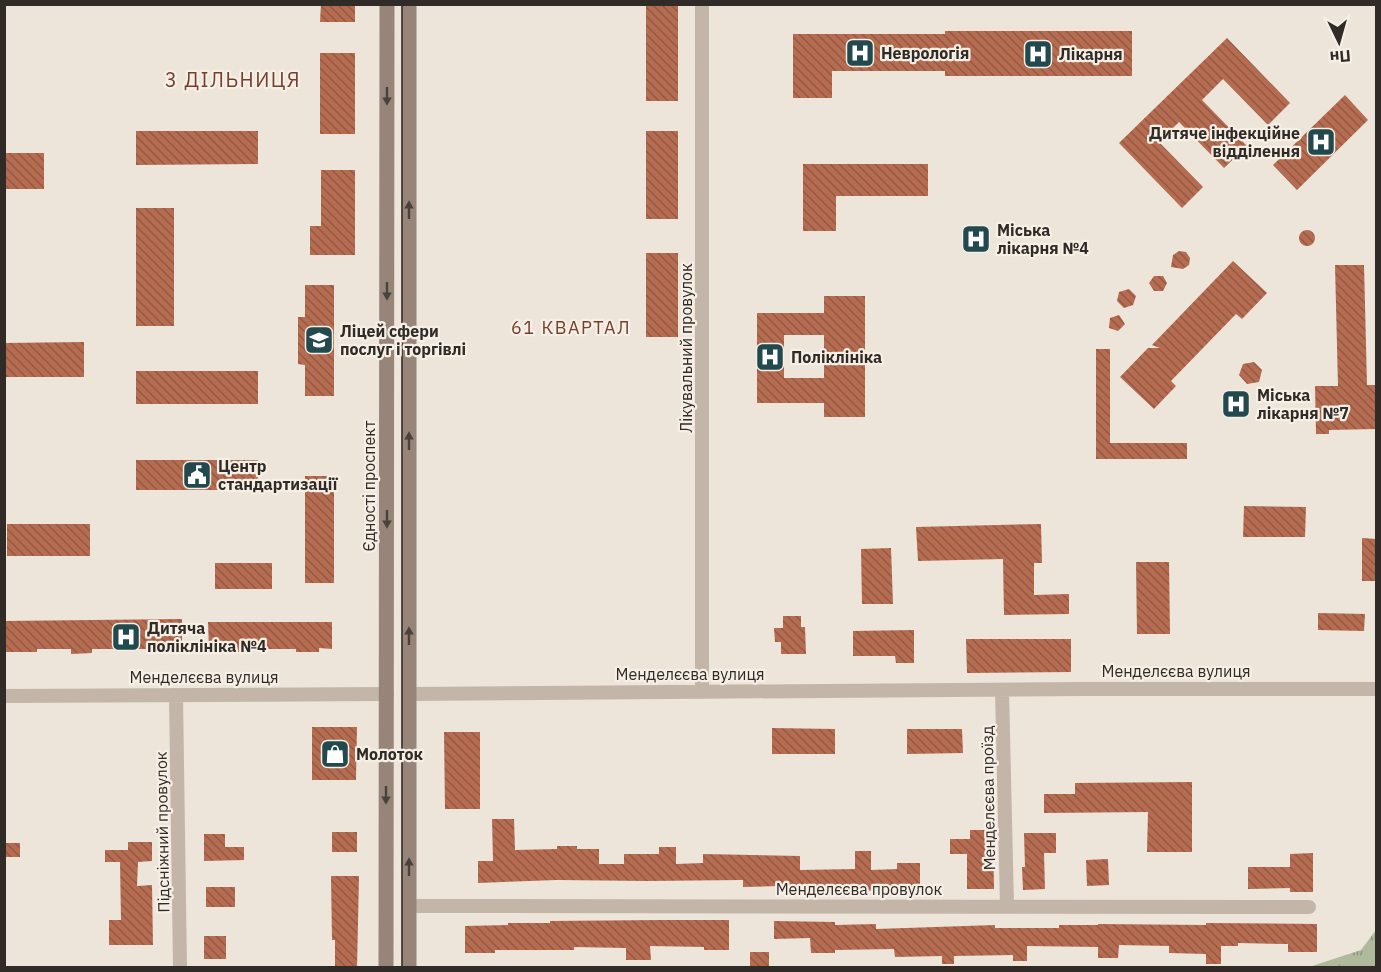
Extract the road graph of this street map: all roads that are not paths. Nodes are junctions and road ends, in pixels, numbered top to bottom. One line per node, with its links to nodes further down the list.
1 (387, 4): 7 (main road, Єдності проспект, one-way to 7)
2 (410, 4): 8 (main road, one-way to 2)
3 (702, 4): 6 (street, Лікувальний провулок)
4 (1377, 689): 5 (street, Менделєєва вулиця)
5 (1002, 690): 6 (street, Менделєєва вулиця); 12 (street, Менделєєва проїзд)
6 (702, 692): 8 (street, Менделєєва вулиця)
7 (387, 694): 8 (main road, Менделєєва вулиця); 9 (street, Менделєєва вулиця); 15 (main road, Єдності проспект, one-way to 15)
8 (410, 694): 11 (main road, one-way to 8)
9 (176, 695): 10 (street, Менделєєва вулиця); 14 (street, Підсніжний провулок)
10 (4, 696)
11 (409, 906): 12 (street, Менделєєва провулок); 16 (main road)
12 (1007, 906): 13 (street, Менделєєва провулок)
13 (1310, 907)
14 (180, 968)
15 (386, 968)
16 (409, 968)

